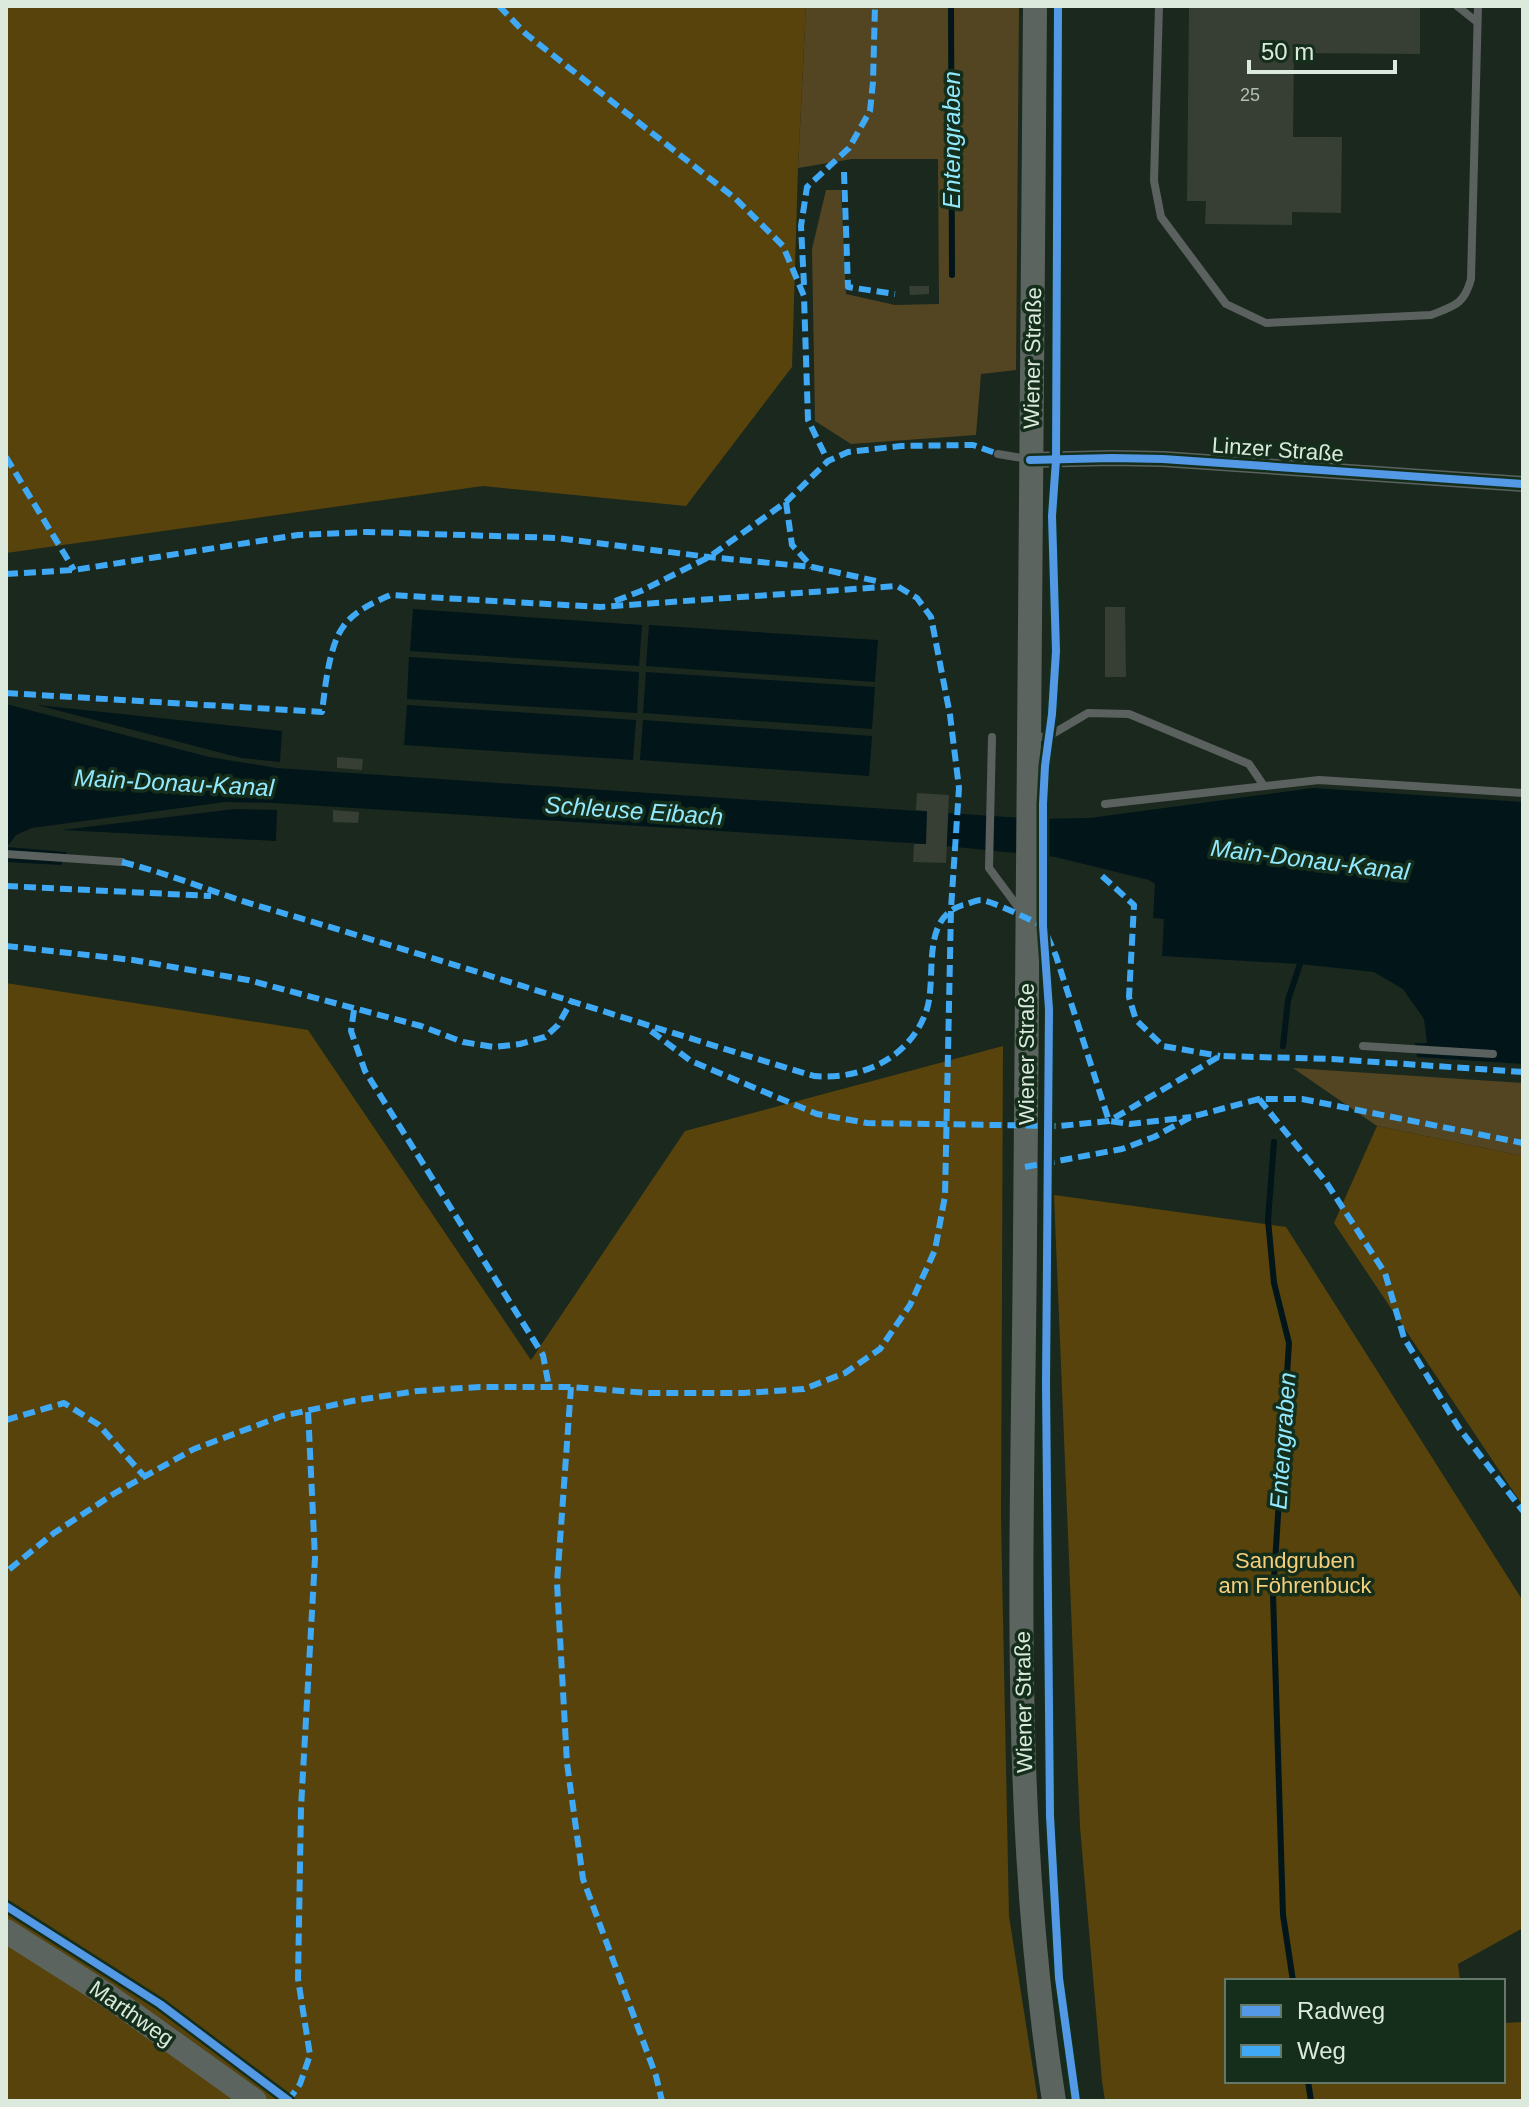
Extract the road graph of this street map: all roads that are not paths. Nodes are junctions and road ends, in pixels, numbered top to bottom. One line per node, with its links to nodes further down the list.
1 (1035, 6): 7 (main road, Wiener Straße)
2 (1159, 6): 5 (lane)
3 (1457, 6): 5 (lane)
4 (1478, 6): 5 (lane)
5 (1477, 22)
6 (998, 454): 7 (lane)
7 (1030, 460): 8 (street, Linzer Straße); 10 (main road, Wiener Straße)
8 (1523, 484)
9 (992, 737): 16 (lane)
10 (1028, 738): 11 (lane); 16 (main road, Wiener Straße)
11 (1264, 786): 12 (lane); 13 (lane)
12 (1523, 793)
13 (1105, 804)
14 (6, 854): 15 (lane)
15 (122, 862)
16 (1027, 918): 21 (main road, Wiener Straße)
17 (1363, 1046): 18 (lane)
18 (1493, 1054)
19 (6, 1931): 20 (main road, Marthweg)
20 (255, 2101)
21 (1054, 2101)

